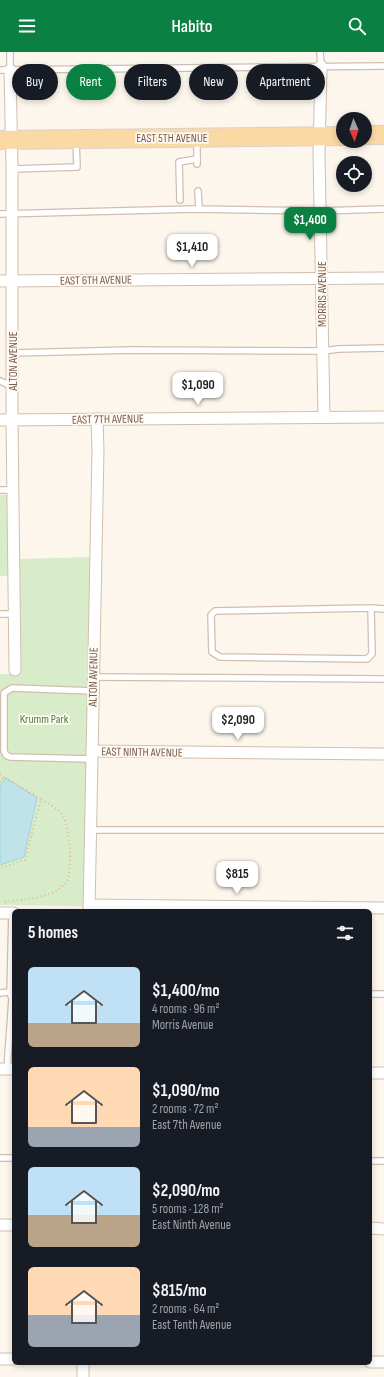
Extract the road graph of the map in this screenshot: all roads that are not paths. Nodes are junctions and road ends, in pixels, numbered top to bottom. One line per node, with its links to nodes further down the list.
1 (10, 52): 7 (lane, ALTON AVENUE)
2 (320, 52): 3 (lane, MORRIS AVENUE)
3 (321, 64)
4 (325, 66): 5 (lane)
5 (384, 66)
6 (246, 67): 7 (lane)
7 (5, 70): 15 (street, ALTON AVENUE)
8 (320, 100): 11 (street, MORRIS AVENUE)
9 (372, 135): 10 (main road)
10 (384, 135)
11 (319, 136): 12 (main road, EAST 5TH AVENUE); 13 (main road, EAST 5TH AVENUE); 21 (street, MORRIS AVENUE)
12 (336, 136)
13 (197, 138): 14 (main road, EAST 5TH AVENUE); 18 (lane)
14 (76, 139): 15 (main road, EAST 5TH AVENUE); 16 (lane)
15 (5, 140): 16 (street, ALTON AVENUE)
16 (12, 169): 23 (street, ALTON AVENUE)
17 (198, 191): 19 (lane)
18 (180, 200)
19 (198, 209): 21 (lane); 23 (lane)
20 (384, 209): 21 (lane)
21 (321, 211): 24 (street, MORRIS AVENUE)
22 (0, 214): 23 (lane)
23 (12, 214): 27 (street, ALTON AVENUE)
24 (322, 278): 25 (street, EAST 6TH AVENUE); 27 (street, EAST 6TH AVENUE); 29 (street, MORRIS AVENUE)
25 (384, 278)
26 (0, 281): 27 (street, EAST 6TH AVENUE)
27 (13, 281): 30 (street, ALTON AVENUE)
28 (384, 348): 29 (lane)
29 (323, 351): 30 (lane); 33 (street, MORRIS AVENUE)
30 (13, 353): 32 (street, ALTON AVENUE)
31 (0, 381): 32 (lane)
32 (13, 387): 37 (street, ALTON AVENUE)
33 (324, 416): 34 (street, EAST 7TH AVENUE); 35 (street, EAST 7TH AVENUE)
34 (384, 417)
35 (97, 419): 37 (street, EAST 7TH AVENUE); 45 (street, ALTON AVENUE)
36 (0, 420): 37 (street, EAST 7TH AVENUE)
37 (12, 420): 39 (street, ALTON AVENUE)
38 (0, 490): 39 (lane)
39 (13, 490): 43 (street, ALTON AVENUE)
40 (371, 608): 40 (lane); 41 (lane)
41 (384, 608)
42 (0, 614): 43 (lane)
43 (15, 614): 44 (street, ALTON AVENUE)
44 (15, 670)
45 (93, 677): 46 (lane); 47 (street, ALTON AVENUE)
46 (384, 679)
47 (93, 691): 49 (street, ALTON AVENUE); 49 (lane)
48 (384, 754): 49 (street, EAST NINTH AVENUE)
49 (92, 755): 50 (street, ALTON AVENUE)
50 (90, 830): 51 (lane); 52 (street, ALTON AVENUE)
51 (384, 830)
52 (89, 908): 53 (street)
53 (169, 908): 54 (street)
54 (384, 908)
55 (0, 913): 56 (street)
56 (12, 913)
57 (12, 939): 58 (lane)
58 (10, 992): 59 (lane); 62 (lane)
59 (0, 993)
60 (372, 994): 61 (lane)
61 (384, 994)
62 (7, 1069)
63 (372, 1073): 64 (street)
64 (384, 1073)
65 (0, 1158): 66 (lane)
66 (12, 1158)
67 (372, 1161): 68 (lane)
68 (384, 1161)
69 (0, 1225): 70 (street)
70 (12, 1225)
71 (372, 1228): 72 (street)
72 (384, 1228)
73 (0, 1359): 74 (street)
74 (12, 1359)
75 (372, 1362): 76 (street)
76 (384, 1362)
77 (83, 1365): 78 (street)
78 (83, 1377)

